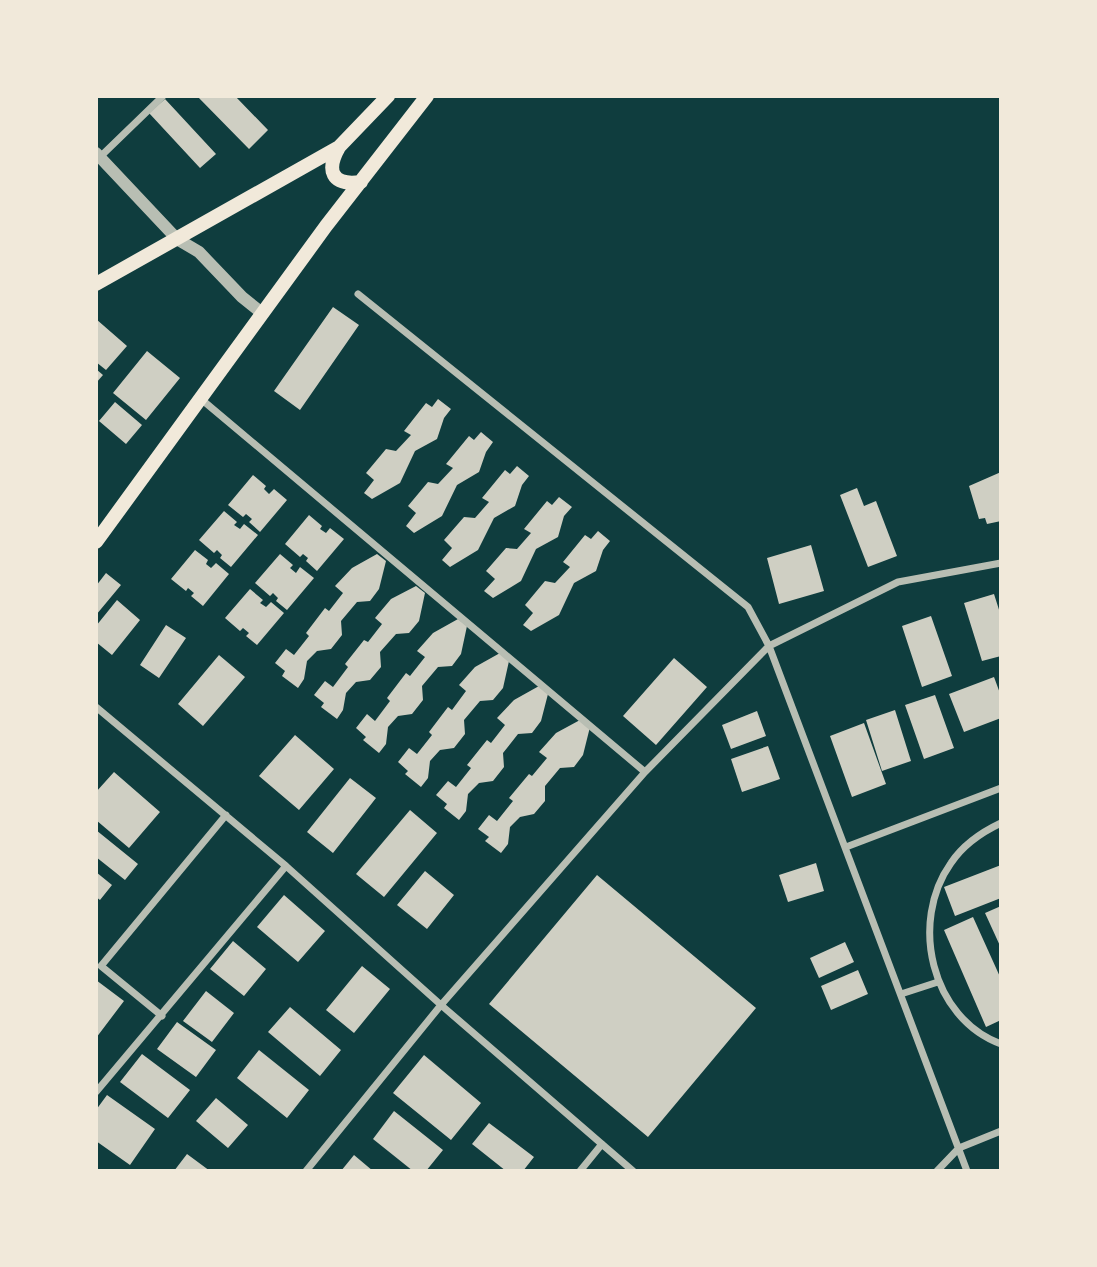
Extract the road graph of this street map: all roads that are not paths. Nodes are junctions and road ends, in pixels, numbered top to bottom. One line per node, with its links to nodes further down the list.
1 (163, 96): 5 (street)
2 (388, 96): 4 (main road)
3 (428, 96): 6 (main road)
4 (339, 147): 6 (main road); 7 (main road)
5 (98, 155): 7 (street)
6 (361, 181): 10 (main road)
7 (177, 239): 8 (main road); 10 (street)
8 (96, 284)
9 (358, 294): 14 (street)
10 (262, 313): 11 (main road)
11 (201, 399): 12 (main road); 16 (street)
12 (96, 542)
13 (1001, 563): 14 (street)
14 (769, 646): 16 (street); 20 (street)
15 (96, 707): 18 (street)
16 (645, 772): 24 (street)
17 (1001, 788): 20 (street)
18 (226, 816): 21 (street); 25 (street)
19 (1001, 823): 22 (street)
20 (846, 847): 23 (street)
21 (286, 866): 24 (street); 25 (street)
22 (938, 982): 23 (street); 26 (street)
23 (901, 994): 30 (street)
24 (441, 1005): 29 (street); 31 (street)
25 (162, 1016): 27 (street)
26 (1001, 1044)
27 (96, 1092)
28 (1001, 1131): 30 (street)
29 (602, 1144): 32 (street); 33 (street)
30 (958, 1149): 34 (street); 35 (street)
31 (306, 1171)
32 (580, 1171)
33 (634, 1171)
34 (937, 1171)
35 (967, 1171)

